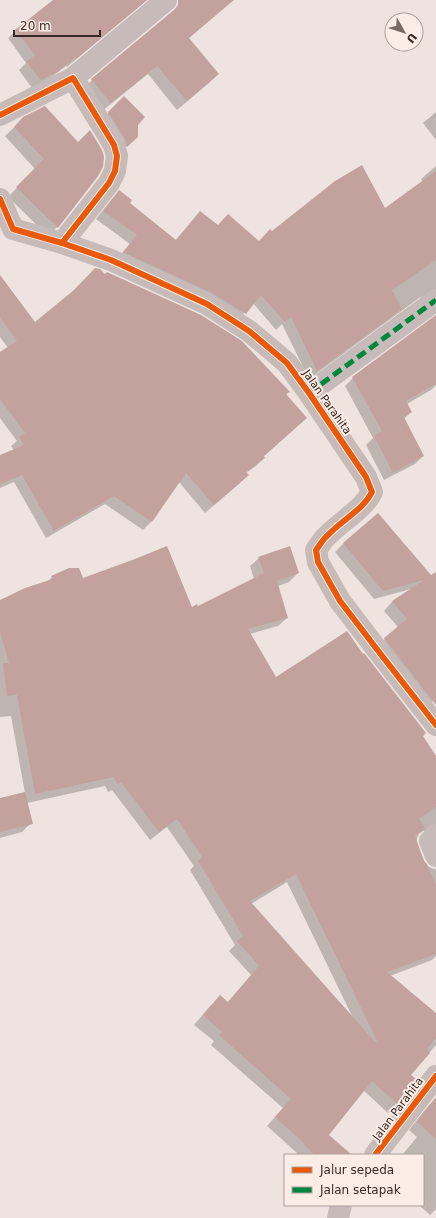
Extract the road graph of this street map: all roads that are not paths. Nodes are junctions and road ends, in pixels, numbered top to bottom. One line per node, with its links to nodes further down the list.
1 (166, 0): 2 (street)
2 (73, 78): 3 (street); 6 (street)
3 (0, 115)
4 (0, 199): 5 (street, Jalan Parahita)
5 (7, 234): 6 (street, Jalan Parahita)
6 (62, 243): 8 (street, Jalan Parahita)
7 (436, 300): 8 (street)
8 (309, 393): 9 (street, Jalan Parahita)
9 (436, 726)
10 (436, 835): 11 (street)
11 (436, 856)
12 (436, 1076): 13 (street, Jalan Parahita)
13 (376, 1154)
14 (341, 1206): 15 (street)
15 (338, 1218)

